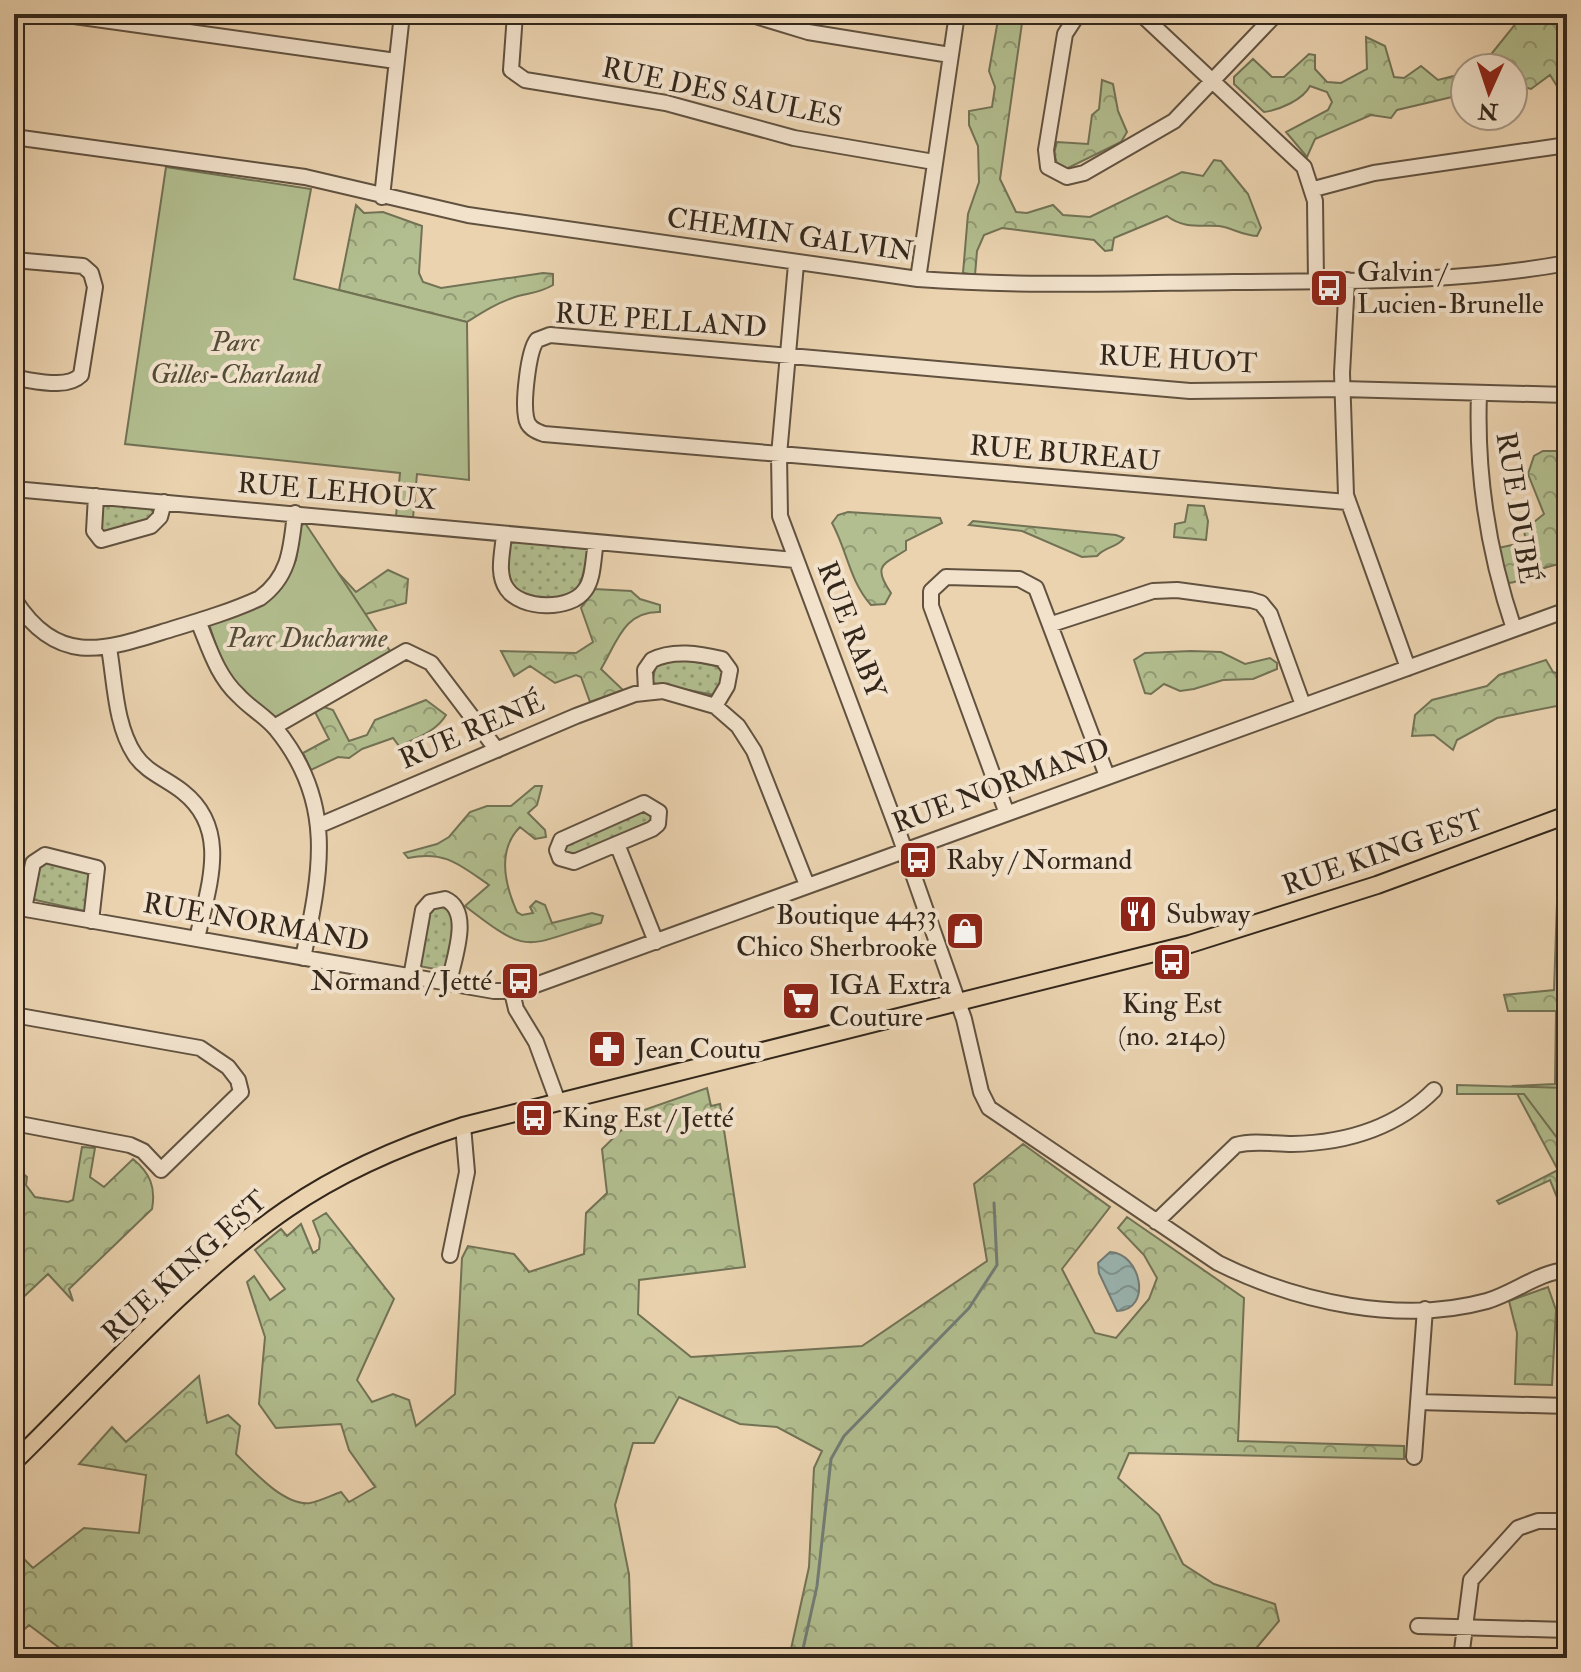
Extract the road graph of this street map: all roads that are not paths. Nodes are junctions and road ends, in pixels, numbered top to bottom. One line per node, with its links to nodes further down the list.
1 (60, 14): 9 (street)
2 (402, 14): 11 (street)
3 (515, 14): 15 (street, RUE DES SAULES)
4 (749, 14): 10 (street)
5 (957, 14): 10 (street)
6 (1078, 14): 12 (street)
7 (1141, 14): 12 (street)
8 (1276, 14): 12 (street)
9 (120, 18): 11 (street)
10 (950, 55): 15 (street)
11 (396, 61): 17 (street)
12 (1215, 81): 16 (street)
13 (14, 137): 17 (street, CHEMIN GALVIN)
14 (1567, 145): 16 (street)
15 (934, 162): 21 (street)
16 (1314, 189): 23 (street)
17 (382, 197): 20 (street, CHEMIN GALVIN)
18 (14, 260): 25 (street)
19 (1567, 263): 22 (street, CHEMIN GALVIN)
20 (796, 264): 21 (street, CHEMIN GALVIN); 24 (street, RUE RABY)
21 (918, 279): 23 (street, CHEMIN GALVIN)
22 (1347, 280): 23 (street, CHEMIN GALVIN); 26 (street)
23 (1316, 281)
24 (788, 356): 26 (street, RUE HUOT); 29 (street, RUE RABY); 29 (street, RUE PELLAND)
25 (14, 378)
26 (1342, 389): 27 (street, RUE HUOT); 33 (street)
27 (1479, 394): 28 (street, RUE HUOT); 42 (street, RUE DUBÉ)
28 (1567, 395)
29 (779, 455): 33 (street, RUE BUREAU); 37 (street, RUE RABY)
30 (14, 489): 31 (street, RUE LEHOUX)
31 (96, 496): 32 (street, RUE LEHOUX); 32 (street)
32 (164, 502): 34 (street, RUE LEHOUX)
33 (1347, 502): 44 (street)
34 (295, 513): 35 (street, RUE LEHOUX); 40 (street)
35 (504, 534): 36 (street, RUE LEHOUX); 36 (street)
36 (596, 542): 37 (street, RUE LEHOUX)
37 (795, 560): 55 (street, RUE RABY)
38 (14, 599): 43 (street)
39 (1567, 610): 42 (street, RUE NORMAND)
40 (198, 621): 43 (street); 48 (street)
41 (1052, 624): 46 (street); 50 (street); 51 (street)
42 (1514, 629): 44 (street, RUE NORMAND)
43 (109, 648): 59 (street)
44 (1408, 668): 46 (street, RUE NORMAND)
45 (646, 691): 47 (street, RUE RENÉ); 47 (street); 49 (street, RUE RENÉ)
46 (1303, 705): 50 (street, RUE NORMAND)
47 (715, 706): 56 (street, RUE RENÉ)
48 (274, 727): 49 (street); 53 (street)
49 (497, 750): 53 (street, RUE RENÉ)
50 (1107, 776): 51 (street, RUE NORMAND)
51 (1006, 811): 55 (street, RUE NORMAND)
52 (1567, 815): 65 (main road, RUE KING EST)
53 (320, 825): 61 (street)
54 (617, 844): 54 (street); 60 (street)
55 (904, 848): 56 (street, RUE NORMAND); 65 (street, RUE RABY)
56 (807, 885): 60 (street, RUE NORMAND)
57 (19, 908): 58 (street, RUE NORMAND); 58 (street, RUE NORMAND)
58 (91, 921): 59 (street, RUE NORMAND)
59 (197, 939): 61 (street, RUE NORMAND)
60 (656, 942): 64 (street, RUE NORMAND)
61 (303, 958): 62 (street, RUE NORMAND)
62 (411, 977): 63 (street, RUE NORMAND); 63 (street)
63 (449, 983): 64 (street, RUE NORMAND)
64 (512, 992): 68 (street)
65 (957, 1001): 68 (main road, RUE KING EST); 71 (street, RUE RABY)
66 (14, 1015): 69 (street)
67 (1434, 1090): 71 (street)
68 (558, 1102): 70 (main road, RUE KING EST)
69 (14, 1123)
70 (463, 1126): 72 (street); 78 (main road, RUE KING EST)
71 (1156, 1222): 74 (street, RUE RABY)
72 (450, 1255)
73 (1567, 1270): 74 (street, RUE RABY)
74 (1425, 1309): 75 (street)
75 (1418, 1402): 76 (street); 77 (street)
76 (1567, 1406)
77 (1414, 1457)
78 (14, 1462)
79 (1567, 1521): 81 (street)
80 (1418, 1626): 81 (street)
81 (1462, 1626): 82 (street); 83 (street)
82 (1567, 1630)
83 (1461, 1658)

